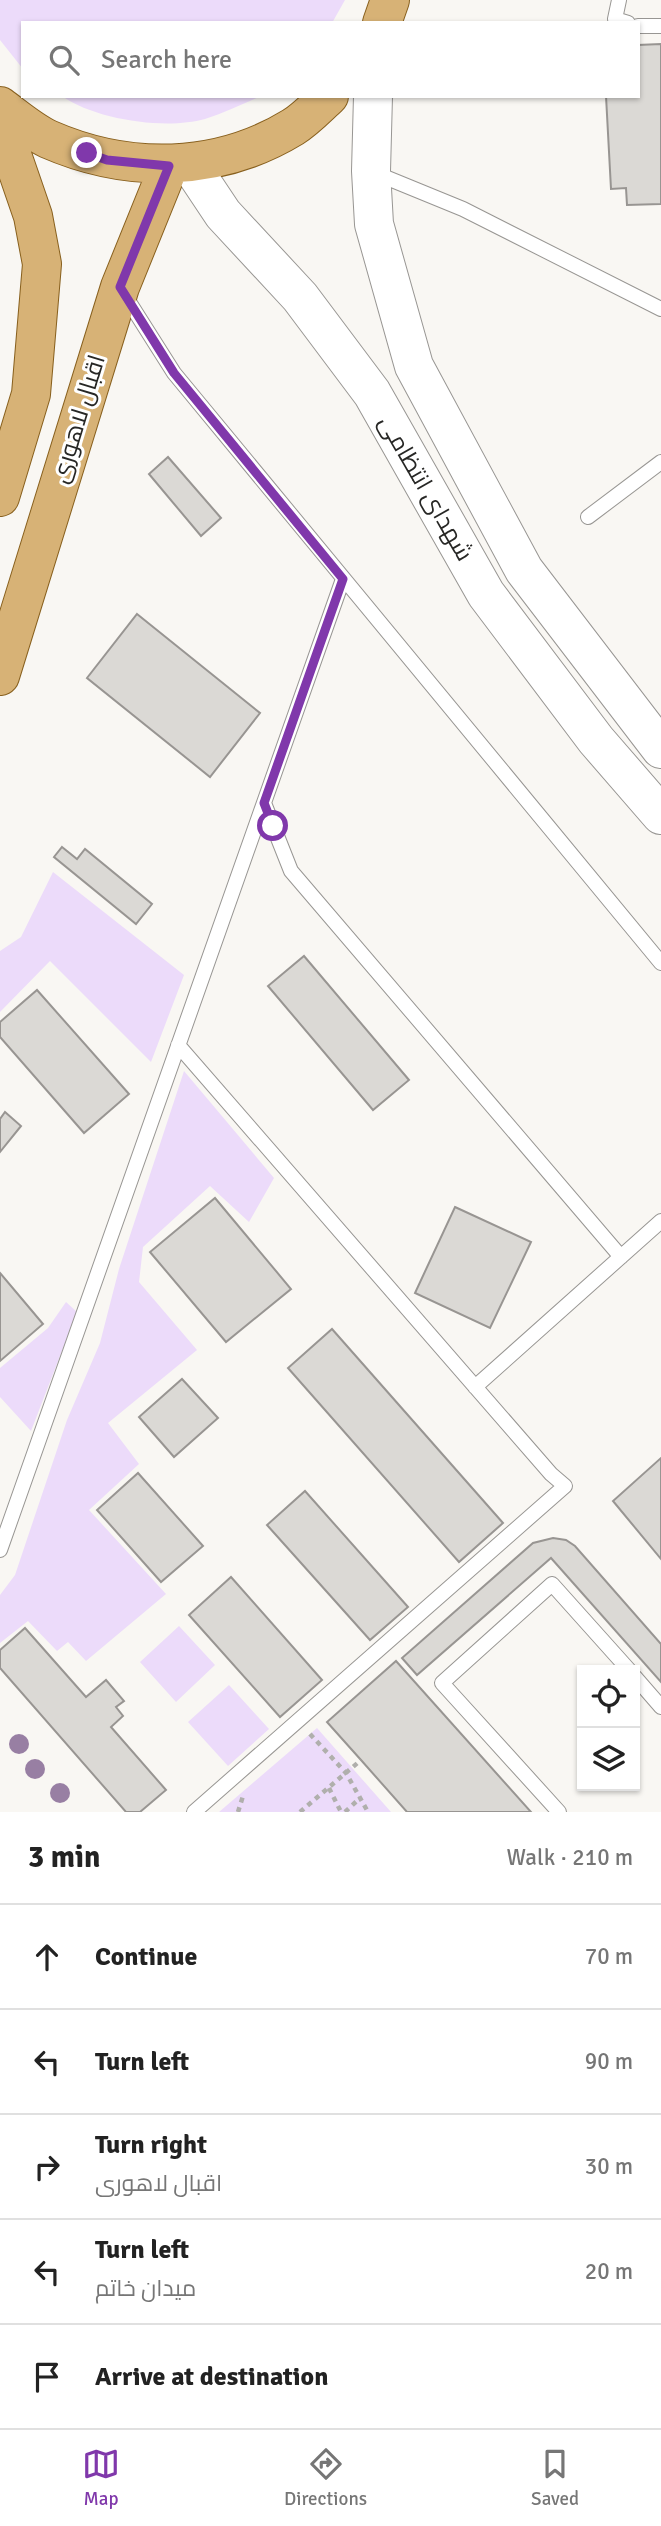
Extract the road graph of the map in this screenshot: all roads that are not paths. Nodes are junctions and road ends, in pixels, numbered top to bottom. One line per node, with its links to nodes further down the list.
1 (390, 0): 3 (main road)
2 (620, 0): 4 (lane)
3 (383, 21)
4 (622, 21)
5 (640, 26): 6 (lane)
6 (661, 26)
7 (328, 98): 11 (main road)
8 (373, 98): 12 (main road, شهدای انتظامی)
9 (0, 106): 11 (main road)
10 (0, 120): 16 (main road)
11 (179, 164): 13 (main road, اقبال لاهوری); 22 (main road, شهدای انتظامی)
12 (370, 171): 14 (lane); 20 (main road, شهدای انتظامی)
13 (120, 287): 18 (lane); 19 (main road, اقبال لاهوری)
14 (661, 309)
15 (661, 462): 17 (lane)
16 (0, 497)
17 (588, 517)
18 (343, 579): 21 (lane); 23 (lane)
19 (0, 676)
20 (661, 749)
21 (264, 803): 24 (lane); 26 (lane)
22 (661, 815)
23 (661, 963)
24 (178, 1045): 27 (lane); 28 (lane)
25 (661, 1221): 26 (lane)
26 (621, 1257): 27 (lane)
27 (475, 1387): 32 (lane)
28 (0, 1550)
29 (625, 1665): 33 (lane)
30 (640, 1683): 31 (lane)
31 (661, 1707)
32 (194, 1812)
33 (559, 1812)

